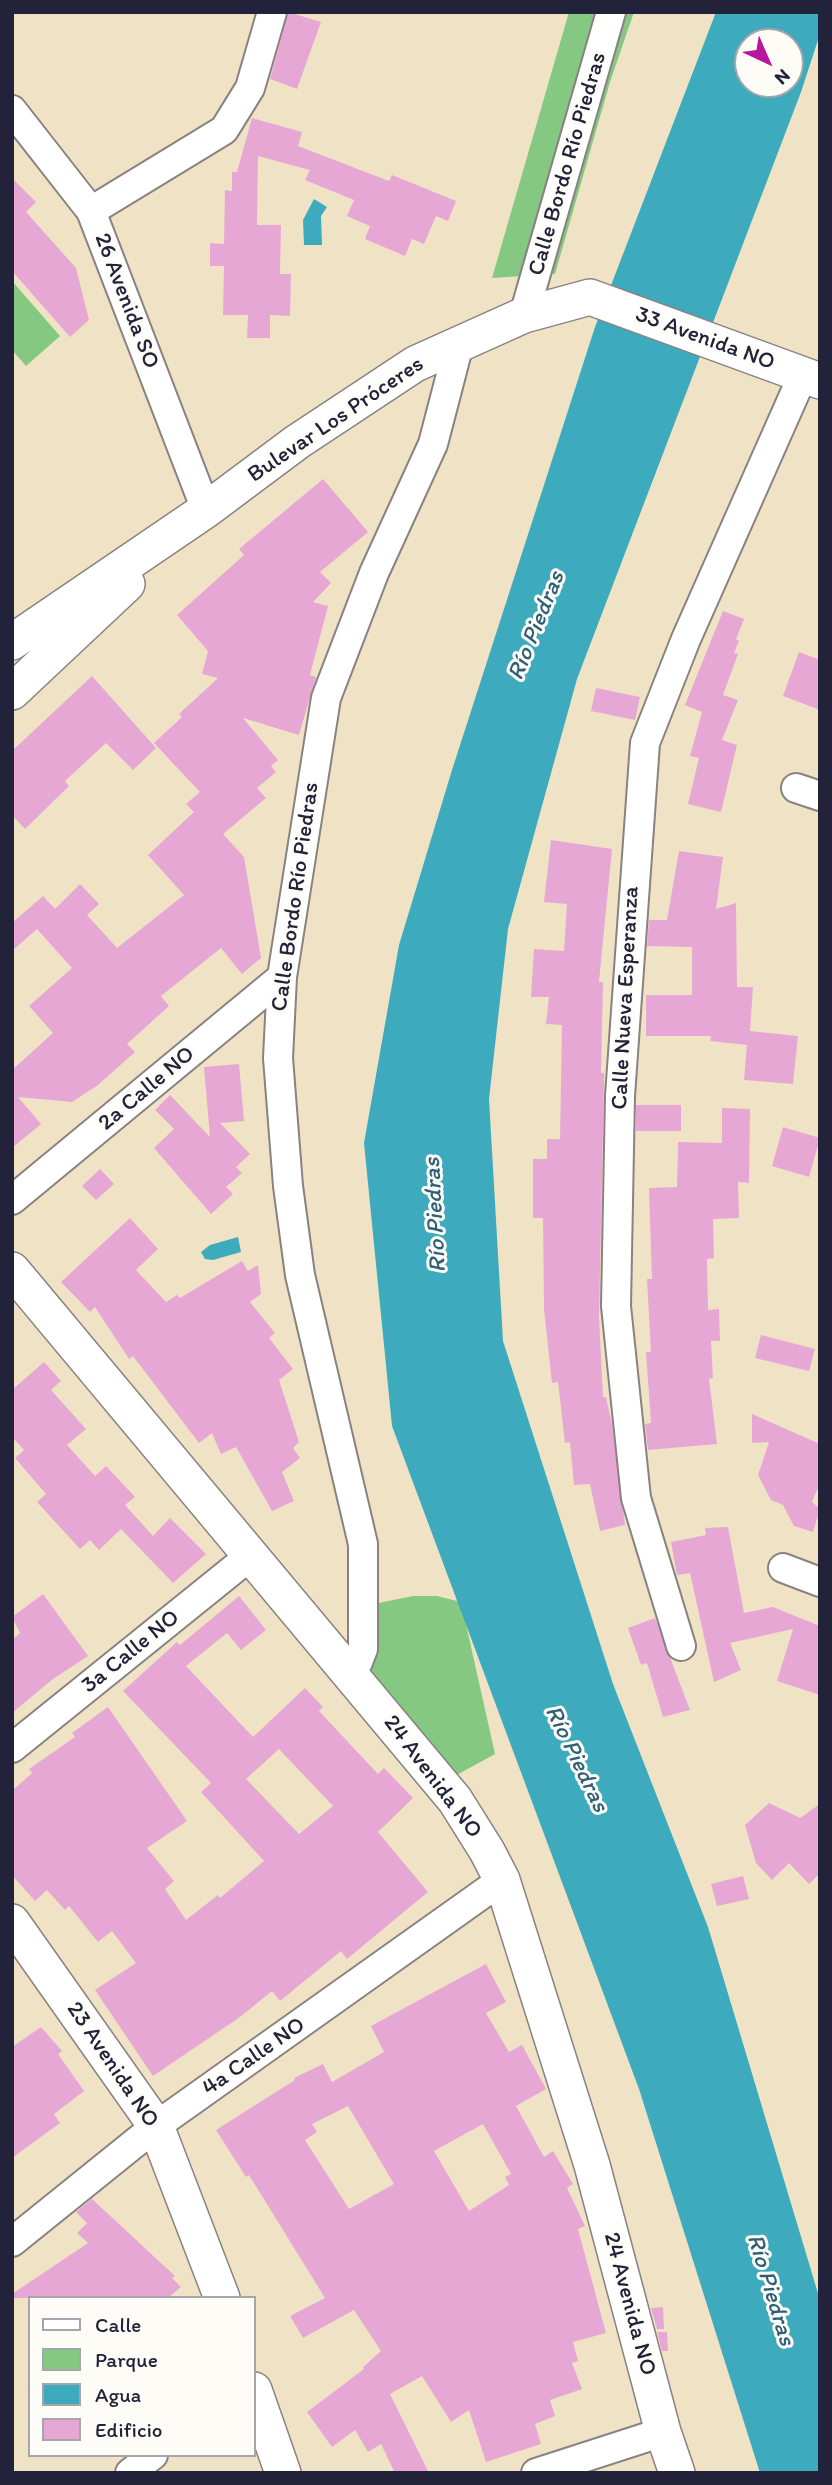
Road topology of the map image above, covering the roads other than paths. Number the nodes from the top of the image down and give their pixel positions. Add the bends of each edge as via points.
1 (272, 12) edge
2 (611, 12) edge
3 (12, 110) edge
4 (92, 211) junction
5 (590, 297) joint
6 (524, 315) junction
7 (459, 344) junction
8 (812, 378) edge
9 (206, 510) junction
10 (12, 642) edge
11 (16, 679) edge
12 (282, 977) junction
13 (12, 1200) edge
14 (12, 1270) edge
15 (250, 1556) junction
16 (783, 1568) dead end
17 (820, 1582) edge
18 (681, 1646) dead end
19 (349, 1672) junction
20 (12, 1748) edge
21 (502, 1880) junction
22 (12, 1922) edge
23 (156, 2126) junction
24 (12, 2242) edge
25 (221, 2296) edge
26 (256, 2396) edge
27 (663, 2432) junction
28 (150, 2457) edge
29 (130, 2473) edge
30 (283, 2473) edge
31 (536, 2473) edge
32 (677, 2473) edge

1 - 4 street via 250,88 224,130
2 - 6 street, Calle Bordo Río Piedras
3 - 4 street, 26 Avenida SO
4 - 9 street, 26 Avenida SO
5 - 6 street, Bulevar Los Próceres
5 - 8 street, 33 Avenida NO
6 - 7 street, Bulevar Los Próceres
7 - 9 street, Bulevar Los Próceres via 415,364 297,442
7 - 12 street, Calle Bordo Río Piedras via 433,444 374,573 326,698
8 - 18 street, Calle Nueva Esperanza via 686,639 645,743 620,1096 616,1306 636,1499
9 - 10 street, Bulevar Los Próceres
9 - 11 street, Bulevar Los Próceres
12 - 13 street, 2a Calle NO
12 - 19 street, Calle Bordo Río Piedras via 278,1058 300,1275 363,1544 363,1649
14 - 15 street, 24 Avenida NO
15 - 19 street, 24 Avenida NO
15 - 20 street, 3a Calle NO
16 - 17 street
19 - 21 street, 24 Avenida NO via 455,1800
21 - 23 street, 4a Calle NO
21 - 27 street, 24 Avenida NO via 592,2165
22 - 23 street, 23 Avenida NO
23 - 24 street, 4a Calle NO
23 - 25 street, 23 Avenida NO
26 - 30 street
27 - 31 street
27 - 32 street, 24 Avenida NO
28 - 29 street

